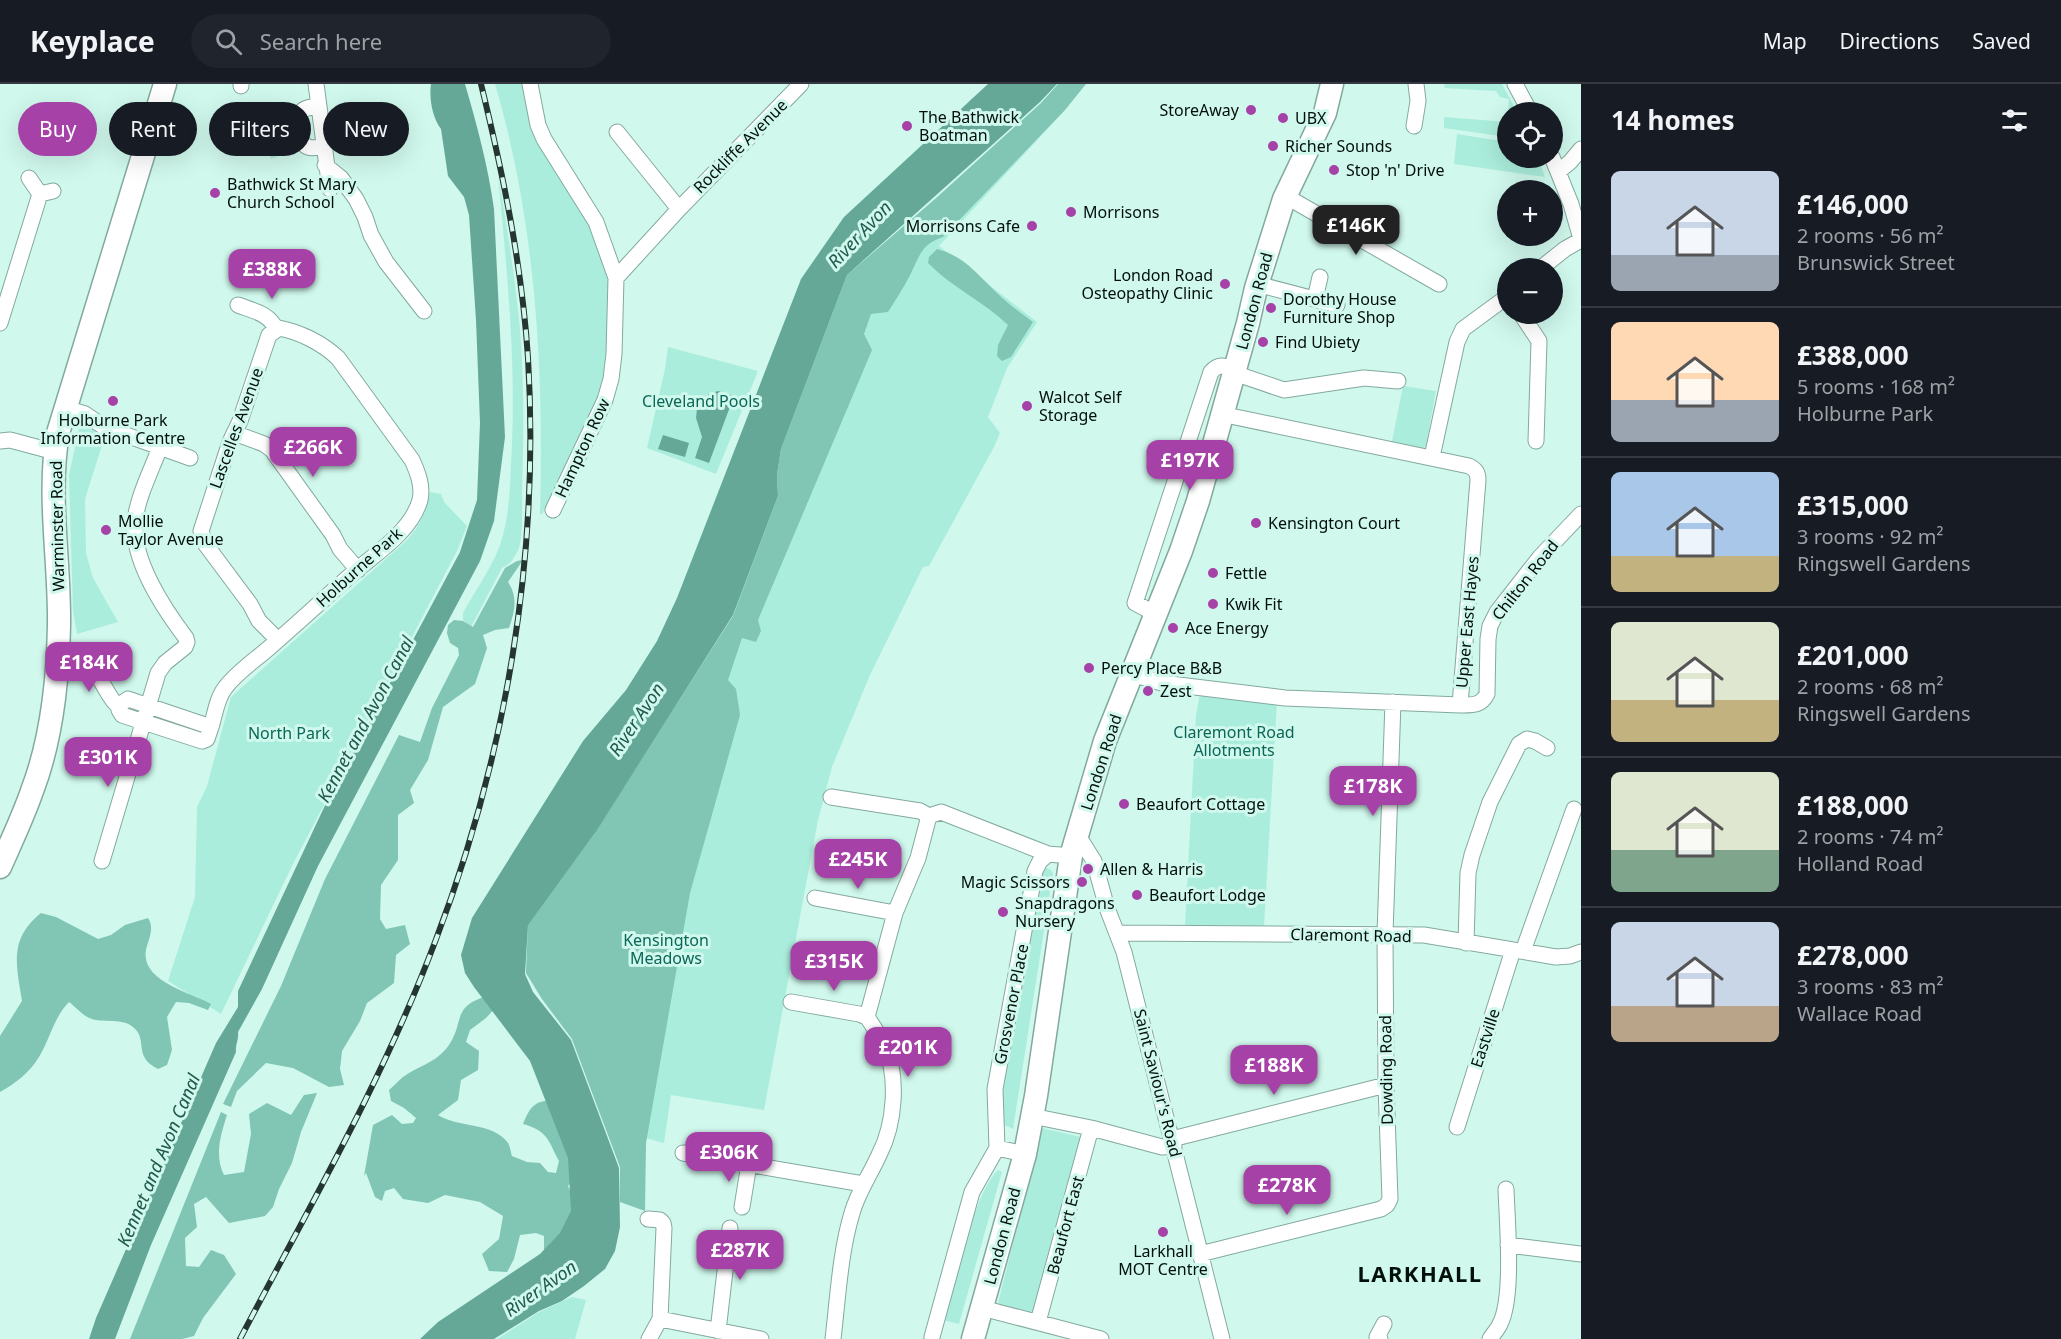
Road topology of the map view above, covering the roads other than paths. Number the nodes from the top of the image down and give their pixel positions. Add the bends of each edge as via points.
1 (165, 84) edge
2 (316, 84) edge
3 (530, 84) edge
4 (801, 84) edge
5 (1319, 84) edge
6 (1332, 84) edge
7 (1416, 84) edge
8 (1515, 84) edge
9 (1525, 102) edge
10 (319, 106) junction
11 (1414, 126) dead end
12 (617, 132) dead end
13 (323, 146) joint
14 (1581, 149) edge
15 (325, 156) edge
16 (1563, 163) edge
17 (326, 165) junction
18 (1558, 168) edge
19 (29, 178) dead end
20 (330, 189) dead end
21 (1284, 199) junction
22 (679, 209) junction
23 (1581, 240) edge
24 (1554, 258) edge
25 (616, 278) junction
26 (1320, 278) dead end
27 (1257, 284) junction
28 (1439, 284) dead end
29 (1315, 299) junction
30 (1497, 304) edge
31 (238, 305) dead end
32 (1337, 305) dead end
33 (424, 311) dead end
34 (0, 322) edge
35 (1528, 324) edge
36 (273, 332) junction
37 (1235, 371) junction
38 (1398, 381) dead end
39 (65, 408) junction
40 (1221, 414) junction
41 (234, 433) junction
42 (0, 441) edge
43 (1536, 441) dead end
44 (160, 447) junction
45 (55, 452) junction
46 (1432, 457) junction
47 (190, 458) dead end
48 (553, 510) dead end
49 (1581, 514) edge
50 (358, 570) junction
51 (1156, 614) junction
52 (278, 640) junction
53 (56, 662) junction
54 (1132, 674) junction
55 (1393, 702) junction
56 (1460, 705) junction
57 (120, 707) junction
58 (148, 707) junction
59 (144, 723) junction
60 (211, 726) junction
61 (1547, 748) dead end
62 (838, 793) dead end
63 (1574, 809) dead end
64 (929, 816) junction
65 (1077, 834) junction
66 (1048, 854) junction
67 (1071, 856) junction
68 (102, 861) dead end
69 (0, 867) edge
70 (815, 898) dead end
71 (894, 913) junction
72 (1118, 933) junction
73 (1385, 934) junction
74 (1466, 943) junction
75 (1518, 950) junction
76 (1581, 952) edge
77 (791, 1002) dead end
78 (867, 1017) junction
79 (1386, 1085) junction
80 (1032, 1116) junction
81 (1456, 1127) dead end
82 (1091, 1128) junction
83 (1173, 1143) junction
84 (997, 1148) junction
85 (1025, 1154) junction
86 (692, 1159) dead end
87 (749, 1164) junction
88 (863, 1184) junction
89 (1506, 1189) dead end
90 (742, 1207) dead end
91 (648, 1219) dead end
92 (730, 1228) dead end
93 (1508, 1245) junction
94 (1200, 1254) junction
95 (1581, 1254) edge
96 (982, 1308) junction
97 (660, 1319) junction
98 (1038, 1322) junction
99 (718, 1330) junction
100 (739, 1337) edge
101 (932, 1337) dead end
102 (649, 1339) edge
103 (761, 1339) edge
104 (833, 1339) edge
105 (973, 1339) edge
106 (1101, 1339) edge
107 (1222, 1339) edge
108 (1490, 1339) edge

1 - 39 highway, Warminster Road
2 - 10 street
3 - 25 street via 541,132 596,222
4 - 22 street, Rockliffe Avenue
5 - 21 highway, London Road via 1288,175
6 - 21 highway, London Road via 1325,113
7 - 11 street
8 - 9 street
10 - 13 street
10 - 13 street via 306,108 297,119 301,141 311,149
12 - 22 street, Rockliffe Avenue
14 - 16 street via 1570,162
15 - 17 street
17 - 20 street
17 - 33 street via 356,199 386,262
18 - 23 street
19 - 34 street via 47,193
21 - 27 highway, London Road
21 - 28 street via 1294,201
22 - 25 street, Rockliffe Avenue
23 - 24 street
25 - 48 street, Hampton Row via 611,379 605,400
26 - 29 street
27 - 29 street
27 - 37 highway, London Road
29 - 32 street
30 - 46 street via 1463,329 1457,342
31 - 36 street, Holburne Park via 266,316 272,321
35 - 43 street via 1539,341
36 - 41 street, Lascelles Avenue
36 - 50 street, Holburne Park via 283,328 312,340 338,358 405,449 419,477 421,491 414,515 397,536
37 - 38 street via 1284,390 1364,378
37 - 40 highway, London Road
37 - 51 street via 1222,365 1211,372 1135,603
39 - 44 street
39 - 45 highway, Warminster Road
40 - 46 street, Upper East Hayes
40 - 51 highway, London Road via 1198,501
41 - 50 street via 272,450
41 - 52 street, Lascelles Avenue via 201,531 206,545 259,621
42 - 45 street
44 - 47 street
44 - 58 street via 138,507 135,533 159,601 187,642 160,668
45 - 53 highway, Warminster Road via 59,625
46 - 56 street, Upper East Hayes via 1469,466 1478,474
49 - 56 street, Chilton Road via 1497,612 1488,639 1487,694 1478,704
50 - 52 street, Holburne Park
51 - 54 highway, London Road
52 - 60 street, Holburne Park via 223,690
53 - 57 street via 90,665
53 - 69 highway, Warminster Road via 45,749 33,790
54 - 55 street, Upper East Hayes via 1162,683 1285,698
54 - 65 highway, London Road via 1105,741
55 - 56 street, Upper East Hayes
55 - 73 street, Dowding Road
57 - 58 street via 128,699
57 - 59 street via 122,715
58 - 59 street
58 - 60 street
59 - 60 street via 202,741 207,739
59 - 68 street
61 - 74 street via 1527,739 1519,744 1490,802 1468,873
62 - 64 street
63 - 75 street, Eastville
64 - 66 street via 940,812
64 - 71 street via 918,858
65 - 67 highway, London Road
65 - 72 street, Saint Saviour's Road via 1093,858
66 - 67 street
66 - 84 street, Grosvenor Place via 1035,871 995,1089
67 - 80 highway, London Road
70 - 71 street
71 - 78 street
72 - 73 street, Claremont Road
72 - 83 street, Saint Saviour's Road
73 - 74 street, Claremont Road via 1424,935
73 - 79 street, Dowding Road
74 - 75 street, Claremont Road
75 - 76 street, Claremont Road via 1556,957
75 - 81 street, Eastville
77 - 78 street
78 - 88 street via 886,1051 892,1088 891,1119 880,1153
79 - 83 street
79 - 94 street, Dowding Road via 1390,1199 1387,1205
80 - 82 street
80 - 85 highway, London Road
82 - 83 street via 1162,1147
82 - 98 street, Beaufort East
83 - 94 street, Saint Saviour's Road
84 - 85 street
84 - 101 street via 972,1192
85 - 96 highway, London Road
86 - 87 street
87 - 88 street
87 - 90 street
88 - 104 street via 847,1234
89 - 93 street
91 - 97 street via 660,1220 664,1228
92 - 99 street
93 - 95 street
93 - 108 street via 1506,1304 1501,1323
94 - 107 street, Saint Saviour's Road
96 - 98 street
96 - 105 highway, London Road
97 - 99 street
97 - 102 street
98 - 106 street
99 - 100 street
100 - 103 street

